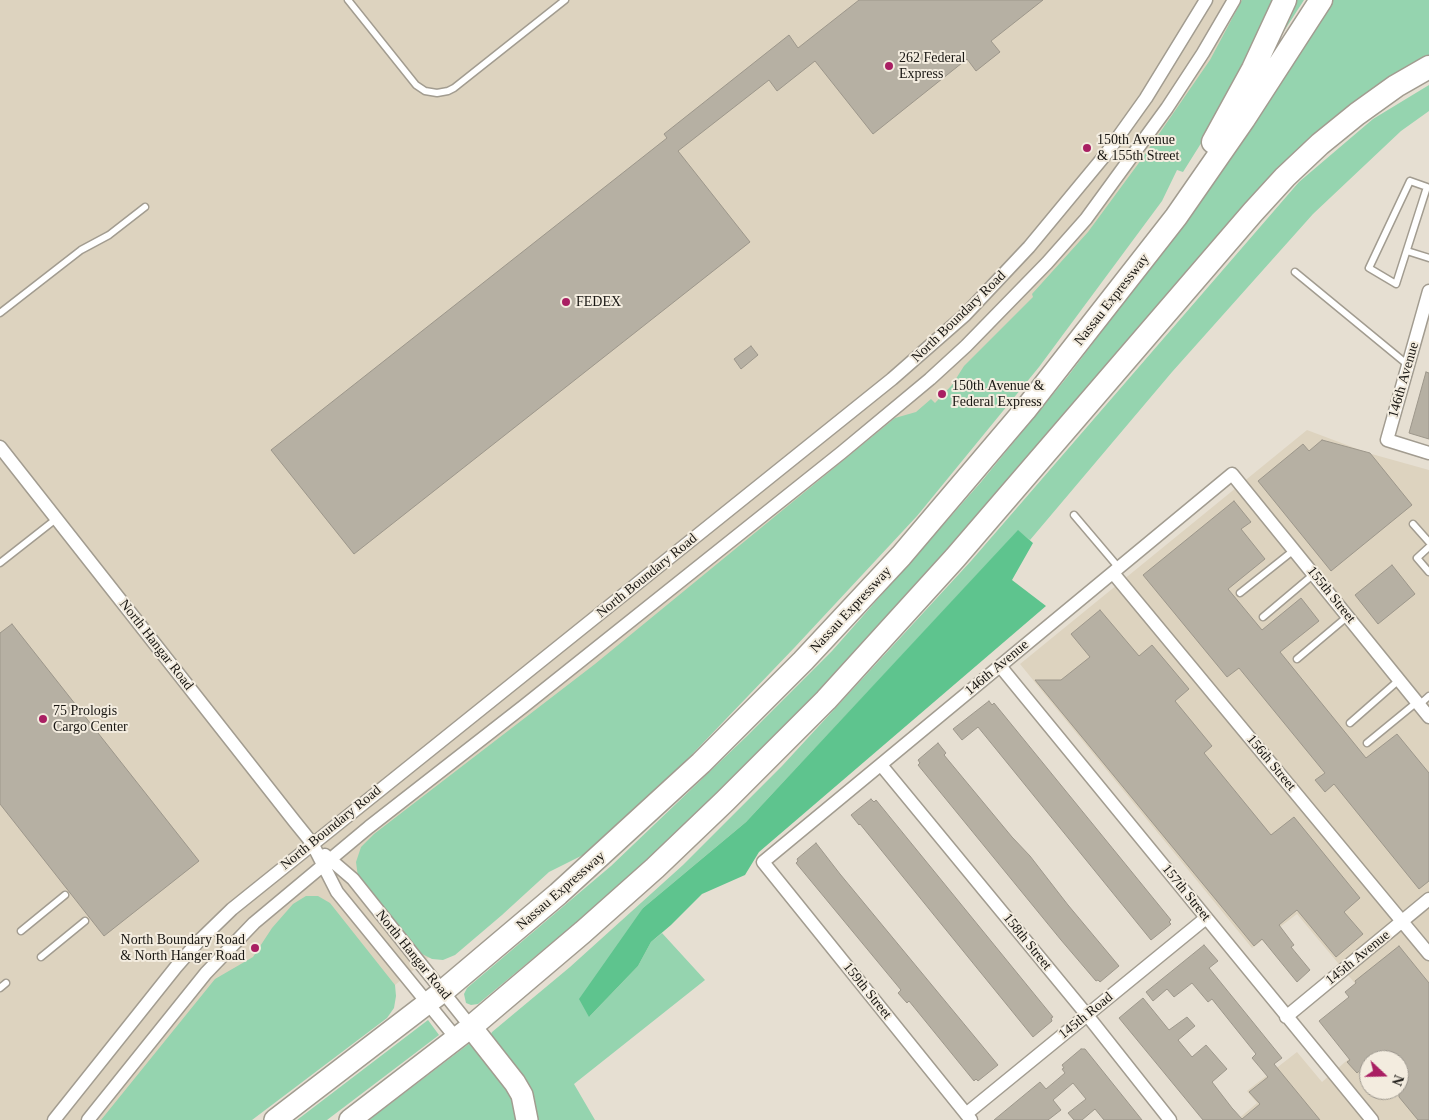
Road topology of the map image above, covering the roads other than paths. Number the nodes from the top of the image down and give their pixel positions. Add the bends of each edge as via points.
1 (348, 0) edge
2 (565, 0) edge
3 (1206, 0) edge
4 (1234, 0) edge
5 (1285, 0) edge
6 (1320, 0) edge
7 (1429, 67) edge
8 (145, 207) dead end
9 (1406, 251) junction
10 (1429, 258) edge
11 (1295, 272) dead end
12 (1117, 293) junction
13 (1429, 294) edge
14 (0, 313) edge
15 (1408, 365) junction
16 (0, 447) edge
17 (1429, 453) edge
18 (1232, 474) joint
19 (1074, 516) dead end
20 (56, 519) junction
21 (1413, 524) dead end
22 (1429, 542) edge
23 (1429, 547) edge
24 (1294, 550) junction
25 (0, 563) edge
26 (1116, 571) junction
27 (1429, 572) edge
28 (1314, 574) junction
29 (1240, 593) dead end
30 (1348, 616) junction
31 (1263, 617) dead end
32 (1297, 659) dead end
33 (1000, 666) junction
34 (1399, 680) junction
35 (1422, 701) edge
36 (1429, 717) edge
37 (1350, 723) dead end
38 (1367, 743) dead end
39 (881, 765) junction
40 (312, 843) junction
41 (327, 862) junction
42 (763, 862) joint
43 (65, 895) dead end
44 (1429, 899) edge
45 (1206, 918) junction
46 (86, 921) dead end
47 (1403, 922) junction
48 (20, 932) dead end
49 (1429, 954) edge
50 (41, 956) dead end
51 (6, 983) dead end
52 (0, 988) edge
53 (435, 998) junction
54 (1087, 1015) junction
55 (1286, 1017) junction
56 (463, 1033) junction
57 (968, 1117) edge
58 (54, 1120) edge
59 (88, 1120) edge
60 (275, 1120) edge
61 (350, 1120) edge
62 (527, 1120) edge
63 (1170, 1120) edge
64 (1372, 1120) edge

1 - 2 lane via 416,85 437,93 454,88
3 - 40 street, North Boundary Road via 1161,75 1106,154 1029,247 965,315 892,379
4 - 41 street, North Boundary Road via 1167,108 1086,219 966,346 930,380 827,464
5 - 12 highway via 1215,138
6 - 12 highway, Nassau Expressway via 1204,178
7 - 56 highway via 1357,114 1285,177 955,558 826,700 626,894
8 - 14 lane via 109,235 81,250
9 - 9 lane via 1427,187 1410,181 1369,268 1396,284
9 - 10 lane
11 - 15 lane
12 - 53 highway, Nassau Expressway via 964,484 803,661 729,737 632,828
13 - 15 street, 146th Avenue
15 - 17 street, 146th Avenue via 1387,440
16 - 20 street, North Hangar Road
18 - 24 street, 155th Street
18 - 26 street, 146th Avenue
19 - 26 lane
20 - 25 lane
20 - 40 street, North Hangar Road
21 - 22 lane
23 - 27 lane via 1417,558
24 - 28 street, 155th Street
24 - 29 lane
26 - 33 street, 146th Avenue
26 - 47 street, 156th Street
28 - 30 street, 155th Street
28 - 31 lane
30 - 32 lane
30 - 34 street, 155th Street
33 - 39 street, 146th Avenue
33 - 45 street, 157th Street
34 - 35 street, 155th Street
34 - 37 lane
35 - 36 street, 155th Street
35 - 38 lane
39 - 42 street, 146th Avenue
39 - 54 street, 158th Street
40 - 41 street, North Hangar Road
40 - 58 street, North Boundary Road via 232,909 197,943
41 - 53 street, North Hangar Road via 352,879
41 - 53 street, North Hangar Road via 337,892
41 - 59 street, North Boundary Road via 254,923 224,953
42 - 57 street, 159th Street
43 - 48 lane
44 - 47 street, 145th Avenue
45 - 54 street, 145th Road
45 - 55 street, 157th Street
46 - 50 lane
47 - 49 street, 156th Street
47 - 55 street, 145th Avenue
51 - 52 lane
53 - 56 street, North Hangar Road
53 - 56 street, North Hangar Road
53 - 60 highway, Nassau Expressway
54 - 57 street, 145th Road
54 - 63 street, 158th Street
55 - 64 street, 157th Street
56 - 61 highway
56 - 62 highway via 515,1082 522,1095

